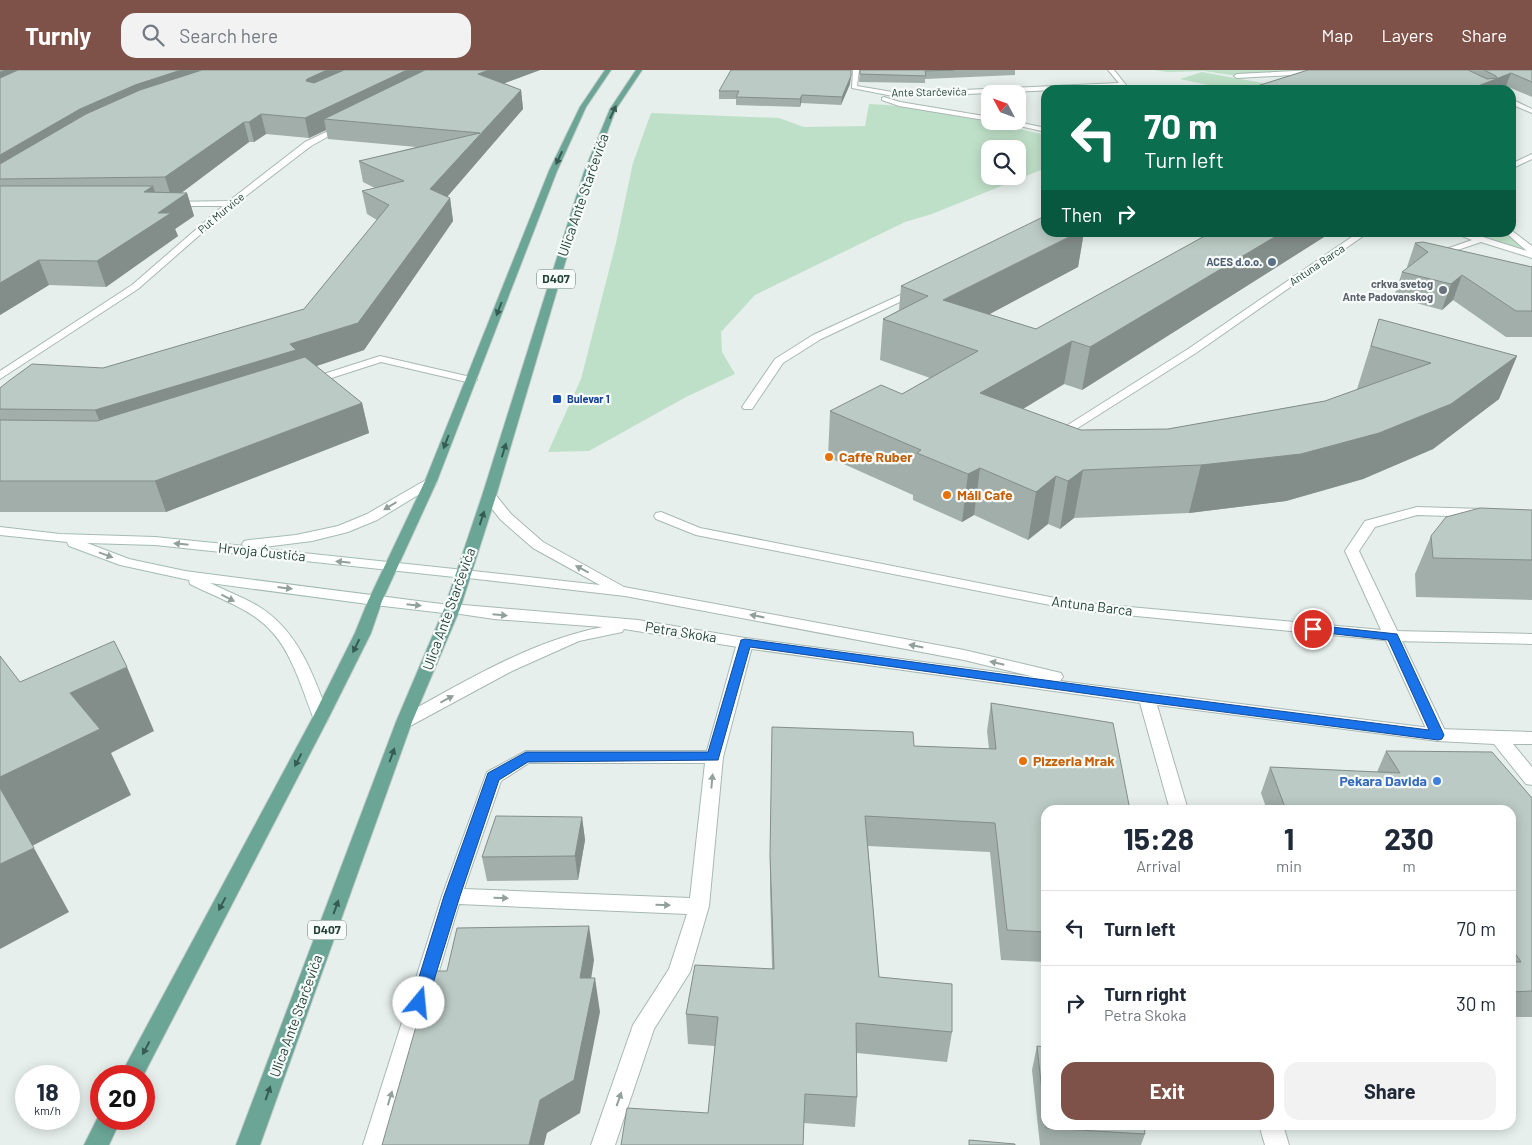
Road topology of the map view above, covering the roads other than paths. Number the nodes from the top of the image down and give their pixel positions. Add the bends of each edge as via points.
1 (608, 70) edge
2 (639, 70) edge
3 (856, 70) edge
4 (1111, 70) edge
5 (1348, 70) edge
6 (1237, 76) dead end
7 (1123, 85) edge
8 (1041, 88) edge
9 (874, 92) junction
10 (1516, 103) edge
11 (1530, 108) edge
12 (981, 118) edge
13 (352, 122) edge
14 (1026, 126) edge
15 (1041, 129) edge
16 (1532, 156) edge
17 (1516, 164) edge
18 (231, 203) junction
19 (164, 204) edge
20 (1516, 234) edge
21 (1532, 236) edge
22 (1358, 237) edge
23 (1471, 237) edge
24 (1515, 237) edge
25 (1480, 240) junction
26 (1532, 250) edge
27 (1532, 256) edge
28 (1426, 258) edge
29 (929, 285) edge
30 (0, 376) edge
31 (471, 380) junction
32 (296, 386) edge
33 (748, 407) dead end
34 (1069, 428) edge
35 (431, 481) junction
36 (489, 496) junction
37 (1494, 513) edge
38 (661, 516) dead end
39 (0, 531) edge
40 (60, 538) junction
41 (217, 547) junction
42 (391, 567) junction
43 (464, 574) junction
44 (185, 576) junction
45 (625, 592) junction
46 (375, 601) junction
47 (452, 609) junction
48 (638, 625) junction
49 (1393, 636) junction
50 (1532, 639) edge
51 (745, 643) junction
52 (1147, 698) junction
53 (321, 717) junction
54 (404, 722) junction
55 (1438, 735) junction
56 (1499, 738) junction
57 (1532, 738) edge
58 (714, 757) junction
59 (1532, 779) edge
60 (1178, 805) edge
61 (452, 896) junction
62 (700, 906) junction
63 (137, 1065) edge
64 (104, 1130) edge
65 (1272, 1130) edge
66 (253, 1143) edge
67 (96, 1145) edge
68 (375, 1145) edge
69 (603, 1145) edge
70 (1277, 1145) edge

1 -> 31 main road via 583,107 553,171
36 -> 2 main road, Ulica Ante Starčevića / D407 via 588,172 614,109
3 - 9 street, Ante Starčevića via 854,87
4 - 7 street, Ante Starčevića
5 - 6 street
8 - 9 street, Ante Starčevića via 898,94
9 - 12 street via 899,104
10 - 11 street
13 - 18 street, Put Murvice via 308,144
14 - 15 street
16 - 17 street
18 - 19 street
18 - 30 street, Put Murvice via 135,287
20 - 21 street
22 - 34 street, Antuna Barca via 1192,351
23 - 25 street
24 - 26 street
25 - 27 street
25 - 28 street
29 - 33 street via 818,337 779,361
31 - 32 street via 380,359
31 -> 35 main road
35 -> 41 street via 371,518 347,528 293,541
35 - 42 main road
43 -> 36 main road, Ulica Ante Starčevića / D407
45 -> 36 street via 538,546 506,517
37 - 49 street via 1417,511 1370,524 1352,551
38 - 49 street, Antuna Barca via 696,531 1075,606
39 - 40 street, Hrvoja Ćustića
41 -> 40 street, Hrvoja Ćustića
40 -> 44 street, Hrvoja Ćustića via 125,562
42 -> 41 street, Hrvoja Ćustića
42 - 43 street, Hrvoja Ćustića
42 - 46 main road
43 - 45 street, Petra Skoka
43 - 47 main road, Ulica Ante Starčevića / D407
44 -> 46 street, Hrvoja Ćustića
44 -> 53 street via 254,610 279,630 305,674
52 -> 45 street, Petra Skoka via 964,656
46 -> 47 street, Hrvoja Ćustića
46 -> 53 main road
47 -> 48 street, Petra Skoka
47 - 54 main road, Ulica Ante Starčevića / D407
48 - 51 street, Petra Skoka
54 -> 48 street via 506,667 575,637
49 - 50 street, Antuna Barca
49 - 55 street
51 - 52 street, Petra Skoka
51 - 58 street
52 - 55 street, Petra Skoka
52 - 60 street
53 -> 63 main road
66 -> 54 main road, Ulica Ante Starčevića / D407
55 - 56 street, Petra Skoka
56 - 57 street, Petra Skoka
56 - 59 street
58 - 61 street via 526,757 493,777
62 -> 58 street
61 -> 62 street
68 -> 61 street
69 -> 62 street via 644,1025 679,972
64 - 67 main road
65 - 70 street

